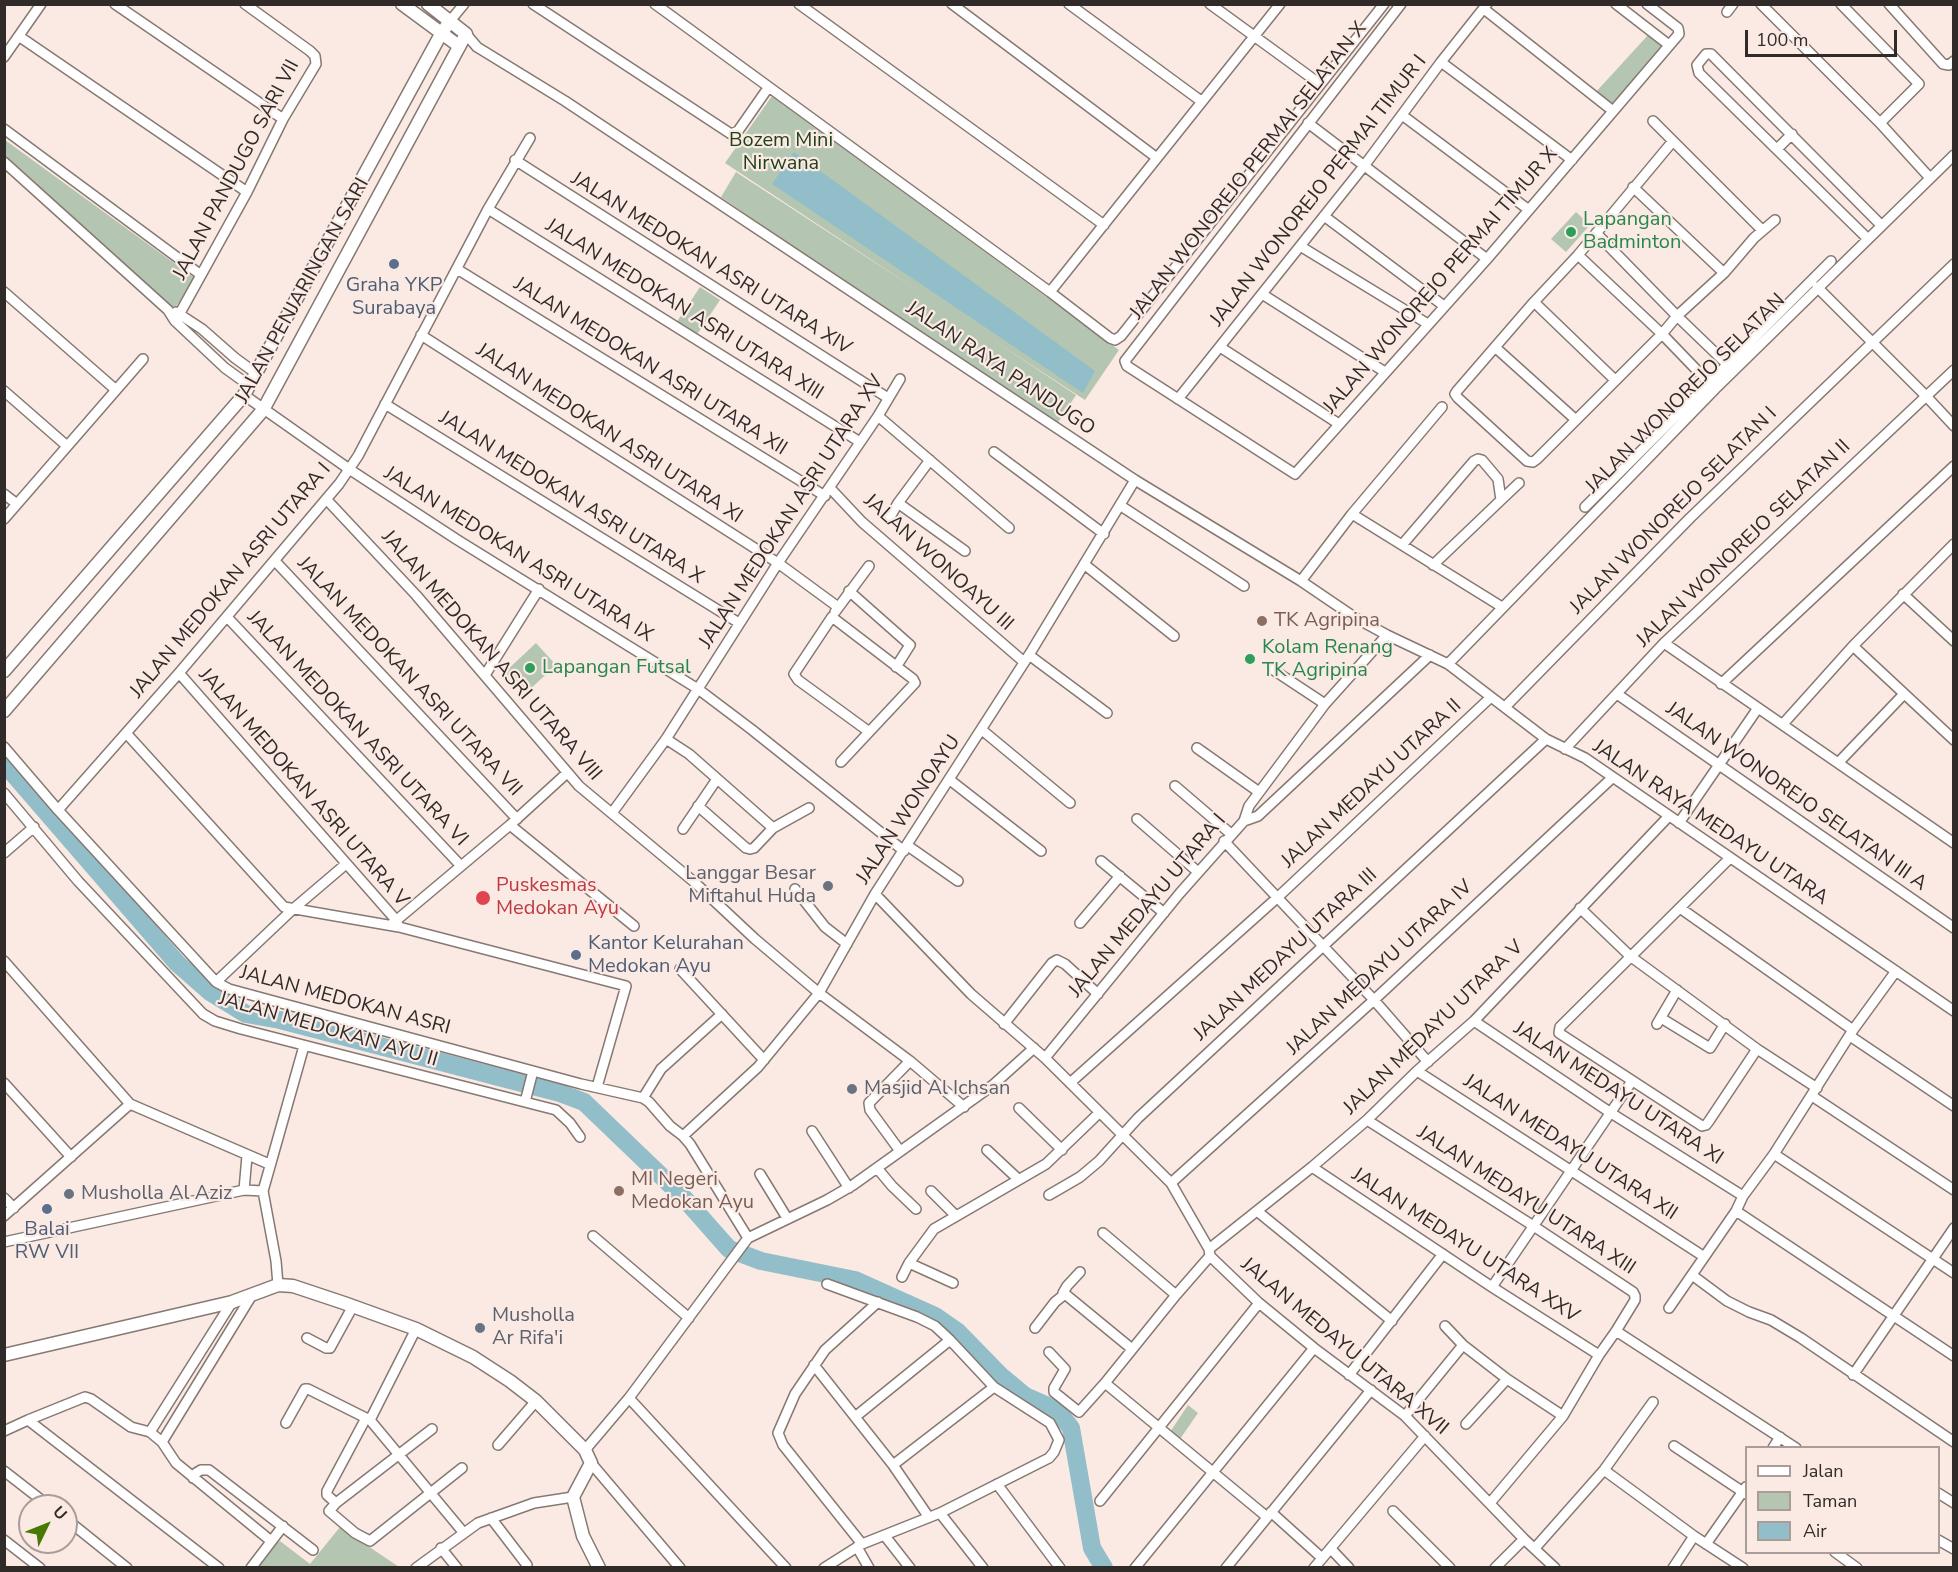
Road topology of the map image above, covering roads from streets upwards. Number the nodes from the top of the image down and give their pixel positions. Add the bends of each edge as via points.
1 (41, 4) edge
2 (115, 4) edge
3 (245, 4) edge
4 (402, 4) edge
5 (428, 4) edge
6 (464, 4) edge
7 (533, 4) edge
8 (655, 4) edge
9 (800, 4) edge
10 (952, 4) edge
11 (1069, 4) edge
12 (1210, 4) edge
13 (1280, 4) edge
14 (1384, 4) edge
15 (1401, 4) edge
16 (1616, 4) edge
17 (1647, 4) edge
18 (1761, 4) edge
19 (1841, 4) edge
20 (1889, 4) edge
21 (1486, 7) edge
22 (450, 21) junction
23 (441, 34) junction
24 (466, 34) junction
25 (20, 37) junction
26 (1254, 37) junction
27 (1669, 45) junction
28 (459, 46) junction
29 (477, 47) junction
30 (4, 57) edge
31 (1953, 61) edge
32 (1441, 62) junction
33 (1320, 84) junction
34 (768, 88) junction
35 (1201, 101) junction
36 (1613, 111) junction
37 (1402, 115) junction
38 (283, 119) junction
39 (1653, 121) dead end
40 (1308, 123) junction
41 (1880, 123) junction
42 (4, 129) edge
43 (1792, 134) junction
44 (530, 138) dead end
45 (1673, 141) junction
46 (1777, 149) junction
47 (1953, 155) edge
48 (1157, 158) junction
49 (515, 160) junction
50 (1572, 160) junction
51 (4, 162) edge
52 (1364, 166) junction
53 (1930, 178) junction
54 (1633, 187) junction
55 (247, 192) junction
56 (488, 209) junction
57 (1529, 210) junction
58 (1324, 216) junction
59 (1775, 220) dead end
60 (1104, 225) junction
61 (1881, 225) junction
62 (1762, 230) junction
63 (1596, 233) junction
64 (1867, 238) junction
65 (1300, 246) junction
66 (1578, 255) junction
67 (1487, 259) junction
68 (1831, 261) dead end
69 (1953, 264) edge
70 (457, 269) junction
71 (1724, 273) junction
72 (201, 275) junction
73 (1817, 287) junction
74 (4, 292) edge
75 (1050, 292) junction
76 (1262, 294) junction
77 (1534, 302) junction
78 (1444, 306) junction
79 (1677, 316) junction
80 (178, 317) junction
81 (1428, 324) junction
82 (1662, 334) junction
83 (421, 335) junction
84 (1872, 343) junction
85 (1220, 347) junction
86 (1496, 348) junction
87 (143, 359) dead end
88 (1731, 368) junction
89 (1953, 370) edge
90 (1385, 372) junction
91 (257, 374) junction
92 (900, 380) dead end
93 (1615, 380) junction
94 (1713, 386) junction
95 (116, 390) junction
96 (247, 391) junction
97 (4, 392) edge
98 (1926, 396) junction
99 (888, 398) junction
100 (1178, 399) junction
101 (385, 404) junction
102 (1442, 407) dead end
103 (263, 410) junction
104 (878, 416) junction
105 (1576, 420) junction
106 (1339, 424) junction
107 (1953, 426) edge
108 (860, 442) junction
109 (67, 446) junction
110 (994, 452) dead end
111 (930, 460) junction
112 (1953, 466) edge
113 (349, 469) junction
114 (1135, 480) junction
115 (1519, 483) dead end
116 (827, 492) junction
117 (4, 494) edge
118 (327, 500) junction
119 (1501, 500) junction
120 (899, 501) junction
121 (17, 504) junction
122 (1121, 506) junction
123 (1585, 507) dead end
124 (1352, 514) junction
125 (890, 517) dead end
126 (4, 519) edge
127 (1010, 528) dead end
128 (1104, 534) junction
129 (1953, 544) edge
130 (1402, 545) junction
131 (965, 551) dead end
132 (275, 561) junction
133 (778, 563) junction
134 (1083, 564) junction
135 (1433, 565) junction
136 (869, 566) dead end
137 (1301, 581) junction
138 (1244, 586) dead end
139 (539, 589) junction
140 (849, 591) junction
141 (1904, 594) junction
142 (838, 607) junction
143 (1502, 607) junction
144 (227, 617) junction
145 (832, 617) junction
146 (739, 623) junction
147 (1387, 635) junction
148 (1174, 636) dead end
149 (1953, 641) edge
150 (1664, 643) junction
151 (1853, 646) junction
152 (1430, 655) junction
153 (1026, 659) junction
154 (1448, 664) junction
155 (896, 667) junction
156 (1272, 669) dead end
157 (4, 671) edge
158 (179, 673) junction
159 (485, 675) junction
160 (1721, 684) junction
161 (698, 689) junction
162 (1617, 694) junction
163 (1905, 694) junction
164 (1491, 697) junction
165 (1325, 704) junction
166 (1505, 707) junction
167 (1758, 708) junction
168 (4, 711) edge
169 (1107, 713) dead end
170 (1783, 724) junction
171 (868, 730) junction
172 (982, 730) junction
173 (126, 733) junction
174 (666, 739) junction
175 (1546, 739) junction
176 (1953, 740) edge
177 (4, 747) edge
178 (1197, 748) dead end
179 (1565, 749) junction
180 (841, 762) dead end
181 (1838, 763) junction
182 (1719, 766) junction
183 (567, 773) junction
184 (1612, 778) junction
185 (717, 779) junction
186 (950, 780) junction
187 (1175, 786) dead end
188 (1259, 792) junction
189 (4, 793) edge
190 (1070, 803) dead end
191 (698, 806) junction
192 (809, 808) dead end
193 (58, 810) junction
194 (612, 813) junction
195 (1669, 816) junction
196 (1137, 819) dead end
197 (1244, 820) junction
198 (514, 822) junction
199 (1679, 823) junction
200 (34, 826) junction
201 (773, 828) junction
202 (683, 829) dead end
203 (1227, 838) junction
204 (1953, 843) edge
205 (906, 849) junction
206 (1041, 851) dead end
207 (4, 853) edge
208 (1730, 858) junction
209 (1101, 861) dead end
210 (346, 864) junction
211 (461, 866) junction
212 (1198, 872) junction
213 (1119, 876) junction
214 (958, 881) dead end
215 (795, 889) dead end
216 (875, 894) junction
217 (1278, 897) junction
218 (1581, 908) junction
219 (1680, 908) junction
220 (292, 910) junction
221 (1164, 913) junction
222 (1080, 923) dead end
223 (395, 924) junction
224 (634, 926) dead end
225 (1953, 928) edge
226 (847, 944) junction
227 (1322, 946) junction
228 (1630, 956) junction
229 (4, 961) edge
230 (680, 969) dead end
231 (1896, 970) junction
232 (216, 982) junction
233 (1677, 990) junction
234 (819, 993) junction
235 (1098, 994) junction
236 (1374, 1000) junction
237 (1953, 1011) edge
238 (722, 1014) junction
239 (1474, 1021) junction
240 (1004, 1024) junction
241 (1725, 1024) junction
242 (1851, 1033) junction
243 (304, 1046) junction
244 (1034, 1048) junction
245 (1757, 1048) junction
246 (1045, 1058) junction
247 (764, 1060) junction
248 (910, 1061) junction
249 (1428, 1062) junction
250 (1417, 1071) junction
251 (532, 1074) junction
252 (1632, 1081) junction
253 (4, 1083) edge
254 (1070, 1083) junction
255 (597, 1087) junction
256 (1814, 1092) junction
257 (643, 1098) junction
258 (525, 1099) junction
259 (130, 1104) junction
260 (1953, 1106) edge
261 (964, 1107) junction
262 (1019, 1108) dead end
263 (1099, 1113) junction
264 (1611, 1113) junction
265 (1367, 1120) junction
266 (812, 1131) dead end
267 (1121, 1135) junction
268 (683, 1136) junction
269 (580, 1137) dead end
270 (987, 1150) dead end
271 (1062, 1150) junction
272 (900, 1151) junction
273 (1774, 1154) junction
274 (247, 1156) junction
275 (71, 1157) junction
276 (269, 1164) junction
277 (1312, 1167) junction
278 (877, 1168) junction
279 (1570, 1168) junction
280 (760, 1174) dead end
281 (1018, 1179) junction
282 (1171, 1183) junction
283 (849, 1188) junction
284 (244, 1190) junction
285 (1953, 1190) edge
286 (263, 1191) junction
287 (931, 1191) dead end
288 (1049, 1195) dead end
289 (1743, 1196) junction
290 (4, 1198) edge
291 (14, 1208) junction
292 (916, 1209) dead end
293 (1736, 1210) junction
294 (1257, 1211) junction
295 (955, 1215) junction
296 (4, 1216) edge
297 (787, 1218) junction
298 (1532, 1225) junction
299 (1953, 1228) edge
300 (1103, 1233) dead end
301 (593, 1236) dead end
302 (746, 1241) junction
303 (4, 1242) edge
304 (1210, 1253) junction
305 (1443, 1254) junction
306 (1704, 1256) junction
307 (1933, 1260) junction
308 (909, 1263) junction
309 (1080, 1272) dead end
310 (1953, 1273) edge
311 (1692, 1275) junction
312 (902, 1277) dead end
313 (953, 1283) dead end
314 (827, 1284) dead end
315 (278, 1286) junction
316 (1492, 1287) junction
317 (1063, 1293) junction
318 (252, 1295) junction
319 (1176, 1295) junction
320 (232, 1302) junction
321 (878, 1302) junction
322 (1259, 1303) junction
323 (353, 1306) junction
324 (1669, 1308) dead end
325 (1894, 1316) junction
326 (689, 1318) junction
327 (1392, 1321) junction
328 (1445, 1326) dead end
329 (1035, 1328) dead end
330 (416, 1329) junction
331 (1616, 1331) junction
332 (307, 1338) dead end
333 (950, 1340) junction
334 (1463, 1345) junction
335 (1314, 1348) junction
336 (1132, 1349) junction
337 (1049, 1352) dead end
338 (4, 1355) edge
339 (1599, 1355) junction
340 (1953, 1356) edge
341 (814, 1365) junction
342 (1349, 1375) junction
343 (1853, 1375) junction
344 (1507, 1379) junction
345 (1105, 1383) junction
346 (994, 1387) junction
347 (1371, 1390) junction
348 (629, 1398) junction
349 (536, 1401) junction
350 (1653, 1402) dead end
351 (167, 1404) junction
352 (180, 1413) junction
353 (1405, 1416) junction
354 (1563, 1416) junction
355 (855, 1417) junction
356 (368, 1419) junction
357 (28, 1420) junction
358 (286, 1423) dead end
359 (1466, 1424) dead end
360 (1159, 1428) junction
361 (432, 1429) dead end
362 (4, 1431) edge
363 (150, 1432) junction
364 (1425, 1436) junction
365 (1780, 1437) junction
366 (162, 1442) junction
367 (1953, 1442) edge
368 (498, 1445) dead end
369 (1674, 1446) dead end
370 (1774, 1446) edge
371 (1793, 1446) edge
372 (585, 1450) junction
373 (398, 1454) junction
374 (591, 1463) junction
375 (893, 1465) junction
376 (462, 1468) dead end
377 (1604, 1470) junction
378 (4, 1471) edge
379 (1212, 1472) junction
380 (193, 1478) junction
381 (997, 1484) junction
382 (1745, 1491) edge
383 (430, 1492) junction
384 (34, 1494) edge
385 (1940, 1494) edge
386 (573, 1497) junction
387 (1100, 1501) dead end
388 (336, 1503) junction
389 (1490, 1503) junction
390 (1953, 1503) edge
391 (1393, 1510) dead end
392 (940, 1513) junction
393 (1269, 1515) junction
394 (928, 1516) junction
395 (491, 1518) junction
396 (283, 1526) junction
397 (78, 1529) edge
398 (463, 1532) junction
399 (885, 1536) junction
400 (1694, 1536) junction
401 (1524, 1539) junction
402 (4, 1540) edge
403 (272, 1541) junction
404 (1940, 1541) edge
405 (1706, 1544) junction
406 (859, 1546) junction
407 (441, 1548) junction
408 (1535, 1548) junction
409 (1331, 1549) junction
410 (313, 1550) dead end
411 (1953, 1550) edge
412 (1837, 1554) edge
413 (1322, 1558) junction
414 (526, 1564) dead end
415 (40, 1568) edge
416 (127, 1568) edge
417 (219, 1568) edge
418 (251, 1568) edge
419 (416, 1568) edge
420 (457, 1568) edge
421 (599, 1568) edge
422 (680, 1568) edge
423 (786, 1568) edge
424 (824, 1568) edge
425 (868, 1568) edge
426 (910, 1568) edge
427 (984, 1568) edge
428 (1060, 1568) edge
429 (1136, 1568) edge
430 (1226, 1568) edge
431 (1314, 1568) edge
432 (1349, 1568) edge
433 (1450, 1568) edge
434 (1495, 1568) edge
435 (1555, 1568) edge
436 (1673, 1568) edge
437 (1743, 1568) edge
438 (1857, 1568) edge

1 - 25 street
2 - 38 street
3 - 38 street, JALAN PANDUGO SARI VII via 315,56 316,64
4 - 23 street
5 - 22 street
6 - 22 street
7 - 34 street via 731,134 738,131
8 - 34 street
9 - 60 street
10 - 48 street
11 - 35 street
12 - 26 street
13 - 26 street
14 - 33 street
15 - 40 street, JALAN WONOREJO PERMAI SELATAN X
16 - 27 street
17 - 27 street, JALAN WONOREJO PERMAI TIMUR X via 1680,30
18 - 41 street
19 - 41 street via 1919,84
20 - 31 street via 1943,63 1949,65
21 - 32 street, JALAN WONOREJO PERMAI TIMUR I
21 - 36 street
22 - 23 street, JALAN PENJARINGAN SARI
22 - 24 street
23 - 28 street
23 - 91 street, JALAN PENJARINGAN SARI
24 - 28 street, JALAN PENJARINGAN SARI
24 - 29 street
25 - 30 street
25 - 55 street
26 - 33 street
26 - 35 street
27 - 36 street, JALAN WONOREJO PERMAI TIMUR X
28 - 29 street
28 - 103 street, JALAN PENJARINGAN SARI
29 - 114 street, JALAN RAYA PANDUGO via 565,101
32 - 37 street, JALAN WONOREJO PERMAI TIMUR I
32 - 50 street
33 - 75 street via 1118,338 1110,338
34 - 75 street
35 - 48 street
36 - 50 street, JALAN WONOREJO PERMAI TIMUR X
37 - 52 street, JALAN WONOREJO PERMAI TIMUR I
37 - 57 street
38 - 55 street, JALAN PANDUGO SARI VII
39 - 45 street
40 - 52 street
40 - 100 street, JALAN WONOREJO PERMAI SELATAN X via 1125,361
41 - 53 street
42 - 72 street
43 - 46 street
43 - 46 street via 1712,54 1706,54 1696,65 1699,73
43 - 61 street
44 - 49 street, JALAN MEDOKAN ASRI UTARA I
45 - 54 street
45 - 62 street
46 - 64 street
47 - 53 street, JALAN WONOREJO SELATAN
48 - 60 street
49 - 56 street, JALAN MEDOKAN ASRI UTARA I
49 - 99 street, JALAN MEDOKAN ASRI UTARA XIV
50 - 57 street, JALAN WONOREJO PERMAI TIMUR X
51 - 80 street
52 - 58 street, JALAN WONOREJO PERMAI TIMUR I
52 - 67 street
53 - 61 street, JALAN WONOREJO SELATAN
54 - 63 street
54 - 71 street
55 - 72 street, JALAN PANDUGO SARI VII
56 - 70 street, JALAN MEDOKAN ASRI UTARA I
56 - 108 street, JALAN MEDOKAN ASRI UTARA XIII
57 - 67 street, JALAN WONOREJO PERMAI TIMUR X
58 - 65 street, JALAN WONOREJO PERMAI TIMUR I
58 - 78 street
59 - 62 street
60 - 75 street
61 - 64 street, JALAN WONOREJO SELATAN
62 - 71 street
63 - 66 street
63 - 79 street
64 - 73 street, JALAN WONOREJO SELATAN
65 - 76 street, JALAN WONOREJO PERMAI TIMUR I
65 - 81 street
66 - 77 street
66 - 82 street
67 - 78 street, JALAN WONOREJO PERMAI TIMUR X
68 - 88 street
69 - 84 street, JALAN WONOREJO SELATAN I
70 - 83 street, JALAN MEDOKAN ASRI UTARA I
70 - 116 street, JALAN MEDOKAN ASRI UTARA XII
71 - 79 street
72 - 80 street, JALAN PANDUGO SARI VII
73 - 84 street
73 - 88 street, JALAN WONOREJO SELATAN
74 - 95 street
76 - 85 street, JALAN WONOREJO PERMAI TIMUR I
76 - 90 street
77 - 86 street
77 - 93 street
78 - 81 street, JALAN WONOREJO PERMAI TIMUR X
79 - 82 street
79 - 88 street
80 - 91 street
80 - 96 street, JALAN MEDOKAN ASRI UTARA IX
81 - 90 street, JALAN WONOREJO PERMAI TIMUR X
82 - 93 street
82 - 94 street
83 - 101 street, JALAN MEDOKAN ASRI UTARA I
83 - 133 street, JALAN MEDOKAN ASRI UTARA XI
84 - 98 street
84 - 166 street, JALAN WONOREJO SELATAN I via 1690,518
85 - 100 street, JALAN WONOREJO PERMAI TIMUR I
85 - 106 street
86 - 105 street
86 - 105 street via 1455,394 1527,461 1533,462
87 - 95 street
88 - 94 street, JALAN WONOREJO SELATAN
89 - 98 street, JALAN WONOREJO SELATAN II
90 - 106 street, JALAN WONOREJO PERMAI TIMUR X
91 - 96 street, JALAN PENJARINGAN SARI
92 - 99 street, JALAN MEDOKAN ASRI UTARA XV
93 - 105 street
94 - 123 street
94 - 143 street, JALAN WONOREJO SELATAN
95 - 109 street
96 - 103 street, JALAN MEDOKAN ASRI UTARA IX
96 - 157 street, JALAN PENJARINGAN SARI
97 - 109 street
98 - 107 street
98 - 150 street, JALAN WONOREJO SELATAN II
99 - 104 street, JALAN MEDOKAN ASRI UTARA XV
100 - 106 street, JALAN WONOREJO PERMAI TIMUR X via 1295,474
101 - 113 street, JALAN MEDOKAN ASRI UTARA I
101 - 146 street, JALAN MEDOKAN ASRI UTARA X
102 - 124 street
103 - 113 street, JALAN MEDOKAN ASRI UTARA IX
103 - 168 street, JALAN PENJARINGAN SARI
104 - 108 street, JALAN MEDOKAN ASRI UTARA XV
104 - 111 street
108 - 116 street, JALAN MEDOKAN ASRI UTARA XV
109 - 121 street
110 - 128 street
111 - 120 street
111 - 127 street
112 - 160 street
113 - 118 street, JALAN MEDOKAN ASRI UTARA I
113 - 139 street, JALAN MEDOKAN ASRI UTARA IX
114 - 122 street, JALAN WONOAYU
114 - 137 street, JALAN RAYA PANDUGO
115 - 119 street
116 - 133 street, JALAN MEDOKAN ASRI UTARA XV
116 - 153 street, JALAN WONOAYU III
117 - 121 street
118 - 132 street, JALAN MEDOKAN ASRI UTARA I
118 - 159 street, JALAN MEDOKAN ASRI UTARA VIII
119 - 130 street via 1498,479 1478,459
119 - 135 street
120 - 125 street
120 - 131 street
121 - 126 street
122 - 128 street, JALAN WONOAYU
122 - 138 street
124 - 130 street
124 - 137 street
128 - 134 street, JALAN WONOAYU
129 - 141 street
130 - 135 street
132 - 144 street, JALAN MEDOKAN ASRI UTARA I
132 - 198 street, JALAN MEDOKAN ASRI UTARA VII
133 - 142 street, JALAN MEDOKAN ASRI UTARA XI
133 - 146 street, JALAN MEDOKAN ASRI UTARA XV
134 - 148 street
134 - 153 street, JALAN WONOAYU
135 - 143 street
136 - 140 street
137 - 147 street, JALAN RAYA PANDUGO
139 - 159 street
139 - 161 street, JALAN MEDOKAN ASRI UTARA IX
140 - 142 street
140 - 155 street via 910,645
141 - 149 street
141 - 151 street
142 - 145 street
143 - 154 street, JALAN WONOREJO SELATAN
144 - 158 street, JALAN MEDOKAN ASRI UTARA I
144 - 211 street, JALAN MEDOKAN ASRI UTARA VI
145 - 155 street
145 - 171 street via 795,674
146 - 161 street, JALAN MEDOKAN ASRI UTARA XV
147 - 152 street, JALAN RAYA PANDUGO
147 - 165 street, JALAN MEDAYU UTARA I
150 - 160 street
150 - 162 street, JALAN WONOREJO SELATAN II
151 - 163 street
151 - 170 street
152 - 154 street, JALAN RAYA PANDUGO
152 - 197 street via 1258,816
153 - 169 street, JALAN WONOAYU III
153 - 172 street, JALAN WONOAYU
154 - 164 street, JALAN RAYA MEDAYU UTARA
155 - 171 street via 915,683
156 - 165 street
158 - 173 street, JALAN MEDOKAN ASRI UTARA I
158 - 210 street, JALAN MEDOKAN ASRI UTARA V
159 - 183 street, JALAN MEDOKAN ASRI UTARA VIII
160 - 167 street
161 - 174 street, JALAN MEDOKAN ASRI UTARA XV
161 - 205 street, JALAN MEDOKAN ASRI UTARA IX
162 - 179 street, JALAN WONOREJO SELATAN II
162 - 182 street, JALAN WONOREJO SELATAN III A
163 - 176 street
163 - 181 street
164 - 166 street, JALAN RAYA MEDAYU UTARA
164 - 217 street, JALAN MEDAYU UTARA II
165 - 188 street, JALAN MEDAYU UTARA I
166 - 175 street, JALAN RAYA MEDAYU UTARA
167 - 170 street
167 - 182 street
170 - 181 street
171 - 180 street
172 - 186 street, JALAN WONOAYU
172 - 190 street
173 - 193 street, JALAN MEDOKAN ASRI UTARA I
173 - 220 street via 277,901
174 - 185 street
174 - 194 street, JALAN MEDOKAN ASRI UTARA XV
175 - 179 street, JALAN RAYA MEDAYU UTARA
175 - 227 street, JALAN MEDAYU UTARA III
177 - 193 street, JALAN MEDOKAN ASRI
178 - 188 street
179 - 184 street, JALAN RAYA MEDAYU UTARA
181 - 204 street
182 - 199 street
182 - 225 street, JALAN WONOREJO SELATAN III A
183 - 194 street, JALAN MEDOKAN ASRI UTARA VIII
183 - 198 street
184 - 195 street, JALAN RAYA MEDAYU UTARA
184 - 236 street, JALAN MEDAYU UTARA IV
185 - 191 street
185 - 201 street
186 - 205 street, JALAN WONOAYU
186 - 206 street
187 - 203 street, JALAN MEDAYU UTARA II
188 - 197 street, JALAN MEDAYU UTARA I
189 - 200 street, JALAN MEDOKAN AYU II
191 - 201 street via 746,848 754,848
191 - 202 street
192 - 201 street
193 - 232 street, JALAN MEDOKAN ASRI
194 - 234 street, JALAN MEDOKAN ASRI UTARA VIII
195 - 199 street, JALAN RAYA MEDAYU UTARA
195 - 218 street, JALAN MEDAYU UTARA V
196 - 212 street
197 - 203 street, JALAN MEDAYU UTARA I
198 - 211 street
198 - 224 street, JALAN MEDOKAN ASRI UTARA VII
199 - 208 street, JALAN RAYA MEDAYU UTARA
200 - 207 street
200 - 243 street, JALAN MEDOKAN AYU II via 78,881 203,1014
203 - 212 street, JALAN MEDAYU UTARA I
203 - 217 street, JALAN MEDAYU UTARA II
205 - 214 street, JALAN MEDOKAN ASRI UTARA IX
205 - 216 street, JALAN WONOAYU
208 - 219 street
208 - 231 street, JALAN RAYA MEDAYU UTARA
209 - 213 street
210 - 220 street
210 - 223 street, JALAN MEDOKAN ASRI UTARA V
211 - 223 street
212 - 221 street, JALAN MEDAYU UTARA I
213 - 221 street
213 - 222 street
215 - 226 street via 825,927
216 - 226 street, JALAN WONOAYU
216 - 240 street
217 - 227 street, JALAN MEDAYU UTARA II
217 - 254 street, JALAN MEDAYU UTARA II
218 - 228 street
218 - 239 street, JALAN MEDAYU UTARA V
219 - 228 street
219 - 242 street
220 - 223 street
220 - 232 street
221 - 235 street, JALAN MEDAYU UTARA I
223 - 255 street via 626,986
226 - 234 street, JALAN WONOAYU
227 - 236 street, JALAN MEDAYU UTARA II
227 - 267 street, JALAN MEDAYU UTARA III
228 - 233 street
228 - 252 street via 1560,1027 1559,1034
229 - 259 street
230 - 238 street
231 - 237 street, JALAN RAYA MEDAYU UTARA
231 - 242 street
232 - 251 street, JALAN MEDOKAN ASRI via 229,989
233 - 241 street
233 - 241 street via 1659,1021 1710,1048
234 - 247 street, JALAN WONOAYU
234 - 248 street, JALAN MEDOKAN ASRI UTARA VIII
235 - 240 street via 1057,960
235 - 246 street, JALAN MEDAYU UTARA I
236 - 249 street, JALAN MEDAYU UTARA II
236 - 282 street, JALAN MEDAYU UTARA IV
238 - 247 street
238 - 257 street via 661,1069
239 - 249 street, JALAN MEDAYU UTARA V
239 - 264 street, JALAN MEDAYU UTARA XI
240 - 244 street
241 - 245 street
242 - 256 street
242 - 260 street
243 - 258 street, JALAN MEDOKAN AYU II
243 - 276 street
244 - 246 street
244 - 261 street
245 - 252 street via 1706,1125 1698,1125
245 - 256 street
246 - 254 street
247 - 268 street, JALAN WONOAYU
248 - 261 street, JALAN MEDOKAN ASRI UTARA VIII
248 - 272 street via 869,1103
249 - 250 street, JALAN MEDAYU UTARA V
250 - 265 street, JALAN MEDAYU UTARA V
250 - 279 street, JALAN MEDAYU UTARA XII
251 - 255 street, JALAN MEDOKAN ASRI
251 - 258 street
252 - 264 street
253 - 275 street
254 - 263 street
255 - 257 street
256 - 273 street
256 - 285 street
257 - 268 street
258 - 269 street, JALAN MEDOKAN AYU II via 556,1110
259 - 274 street
259 - 275 street
261 - 272 street
262 - 271 street
263 - 267 street
263 - 271 street
264 - 279 street
264 - 289 street, JALAN MEDAYU UTARA XI
265 - 277 street, JALAN MEDAYU UTARA V
265 - 298 street, JALAN MEDAYU UTARA XIII
266 - 283 street
267 - 282 street
267 - 288 street, JALAN MEDAYU UTARA III via 1089,1170
268 - 302 street
270 - 281 street
271 - 281 street
272 - 278 street
273 - 289 street
273 - 307 street
274 - 276 street
274 - 284 street
275 - 291 street
276 - 286 street
277 - 294 street, JALAN MEDAYU UTARA V
277 - 305 street, JALAN MEDAYU UTARA XXV
278 - 283 street
278 - 292 street
279 - 298 street
279 - 306 street, JALAN MEDAYU UTARA XII
280 - 297 street
281 - 295 street
282 - 304 street
283 - 297 street
284 - 286 street
284 - 303 street
286 - 315 street
287 - 295 street
289 - 293 street
290 - 291 street
291 - 296 street
293 - 306 street
293 - 325 street
294 - 304 street, JALAN MEDAYU UTARA V
294 - 327 street
295 - 308 street via 934,1229
297 - 302 street
298 - 316 street
298 - 331 street, JALAN MEDAYU UTARA XIII via 1633,1292 1635,1300
299 - 307 street
300 - 319 street
301 - 326 street
302 - 326 street
304 - 319 street, JALAN MEDAYU UTARA V
304 - 322 street, JALAN MEDAYU UTARA XVII
305 - 316 street, JALAN MEDAYU UTARA XXV
305 - 327 street
306 - 311 street
307 - 310 street
307 - 325 street
308 - 312 street
308 - 313 street
309 - 317 street
311 - 324 street
311 - 343 street via 1727,1301 1771,1320 1815,1347
314 - 321 street
315 - 318 street
315 - 323 street via 310,1290
316 - 339 street, JALAN MEDAYU UTARA XXV
317 - 329 street
317 - 336 street
318 - 320 street
318 - 352 street
319 - 336 street, JALAN MEDAYU UTARA V
320 - 338 street
320 - 351 street
321 - 333 street via 935,1326
321 - 341 street
322 - 335 street, JALAN MEDAYU UTARA XVII
322 - 360 street
323 - 330 street
323 - 332 street via 330,1348
325 - 340 street
325 - 343 street
326 - 348 street
327 - 342 street
328 - 334 street
330 - 349 street via 472,1357
330 - 356 street
331 - 339 street, JALAN MEDAYU UTARA XIII
331 - 365 street
333 - 346 street
333 - 355 street
334 - 344 street
334 - 353 street
335 - 342 street, JALAN MEDAYU UTARA XVII
335 - 379 street
336 - 345 street, JALAN MEDAYU UTARA V
337 - 345 street, JALAN MEDAYU UTARA V via 1065,1369 1054,1392 1076,1411
339 - 354 street, JALAN MEDAYU UTARA XIII
341 - 355 street
341 - 406 street via 795,1394 778,1433
342 - 347 street, JALAN MEDAYU UTARA XVII
343 - 367 street
344 - 354 street
344 - 359 street
345 - 360 street
346 - 375 street
346 - 381 street via 1050,1423 1059,1440 1049,1458
347 - 353 street, JALAN MEDAYU UTARA XVII
347 - 393 street
348 - 372 street
348 - 423 street
349 - 368 street
349 - 372 street
350 - 377 street
351 - 352 street
351 - 363 street
352 - 366 street
353 - 364 street, JALAN MEDAYU UTARA XVII
354 - 389 street, JALAN MEDAYU UTARA XIII
355 - 375 street
356 - 358 street via 308,1389
356 - 373 street
356 - 388 street via 327,1491
357 - 362 street
357 - 363 street via 85,1397 131,1426
357 - 417 street
360 - 379 street
360 - 387 street
361 - 373 street
363 - 366 street
364 - 389 street, JALAN MEDAYU UTARA XVII
364 - 409 street
365 - 370 street
365 - 371 street
366 - 380 street via 176,1463
369 - 382 street
372 - 374 street
373 - 383 street
373 - 388 street
374 - 386 street
374 - 422 street
375 - 394 street
376 - 383 street
377 - 400 street
377 - 408 street
378 - 384 street
379 - 393 street
379 - 429 street
380 - 396 street via 201,1470 209,1470
380 - 403 street
381 - 392 street
381 - 428 street
382 - 405 street
383 - 388 street via 370,1541 329,1511
383 - 398 street
385 - 390 street
386 - 395 street via 534,1503
386 - 421 street via 583,1536
389 - 401 street, JALAN MEDAYU UTARA XVII
391 - 433 street
392 - 394 street
392 - 427 street
393 - 413 street
393 - 430 street
394 - 399 street
395 - 398 street
395 - 414 street
396 - 403 street
396 - 410 street
397 - 416 street
398 - 407 street
399 - 406 street
399 - 426 street
400 - 405 street
400 - 436 street
401 - 408 street, JALAN MEDAYU UTARA XVII
401 - 434 street
402 - 415 street
403 - 418 street
404 - 411 street
405 - 437 street
406 - 424 street
406 - 425 street
407 - 419 street
407 - 420 street
408 - 435 street, JALAN MEDAYU UTARA XVII
409 - 413 street
409 - 432 street
412 - 438 street
413 - 431 street

